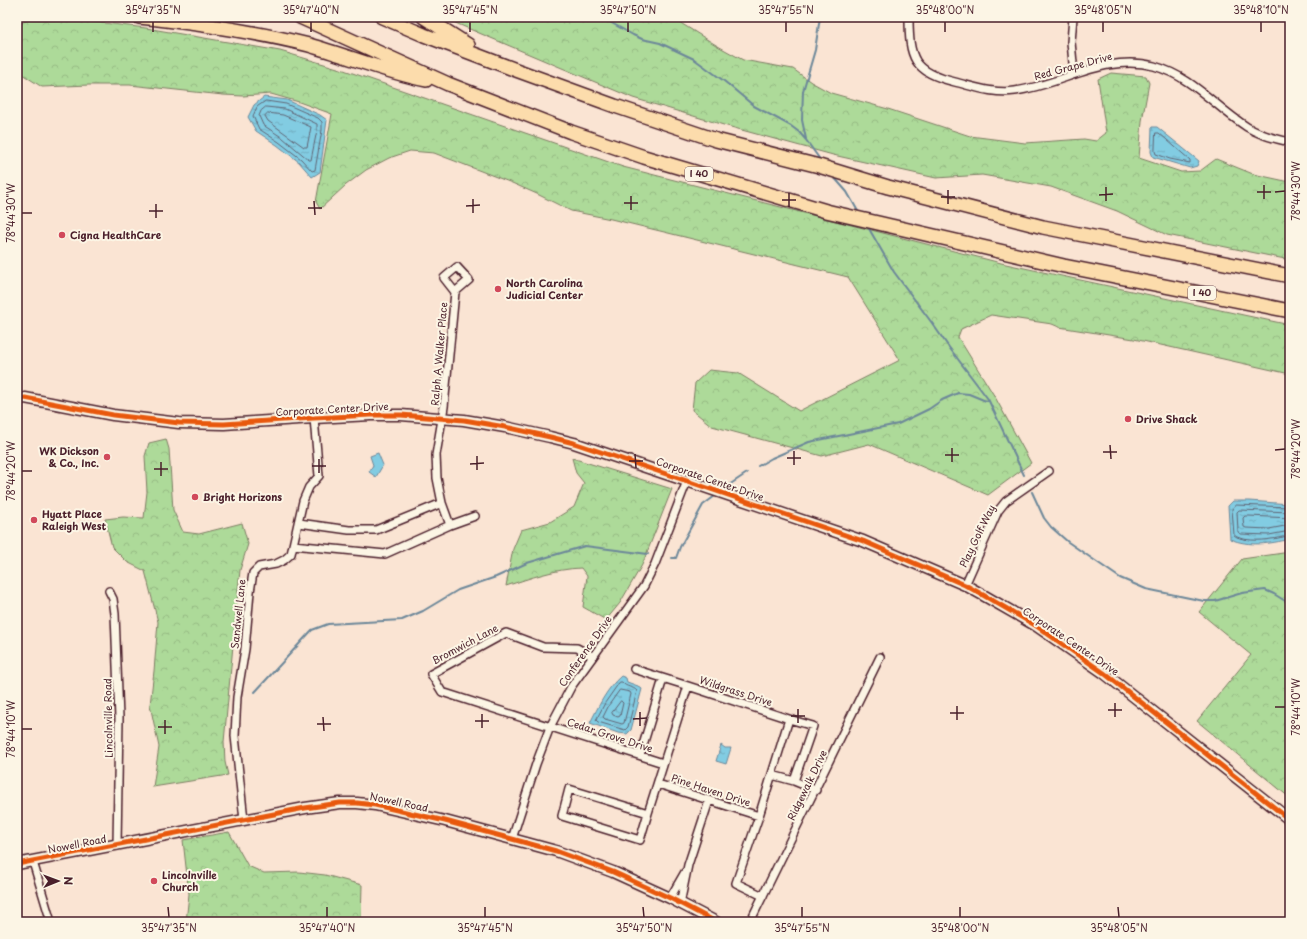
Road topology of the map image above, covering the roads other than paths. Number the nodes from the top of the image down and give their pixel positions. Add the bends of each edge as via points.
1 (139, 17) edge
2 (300, 17) edge
3 (382, 17) edge
4 (424, 17) edge
5 (909, 17) edge
6 (1073, 17) edge
7 (1287, 17) edge
8 (1290, 20) edge
9 (488, 58) junction
10 (1074, 74) junction
11 (448, 84) junction
12 (1290, 142) edge
13 (1290, 276) edge
14 (455, 292) dead end
15 (1290, 311) edge
16 (17, 391) edge
17 (21, 399) edge
18 (314, 418) junction
19 (442, 418) junction
20 (1049, 471) dead end
21 (687, 481) junction
22 (442, 503) junction
23 (475, 516) dead end
24 (299, 524) junction
25 (450, 525) junction
26 (293, 545) junction
27 (965, 585) junction
28 (109, 591) dead end
29 (592, 656) junction
30 (880, 657) dead end
31 (634, 669) dead end
32 (663, 679) junction
33 (688, 686) junction
34 (789, 718) junction
35 (550, 727) junction
36 (640, 755) junction
37 (663, 763) junction
38 (772, 775) junction
39 (794, 781) junction
40 (658, 784) junction
41 (816, 790) junction
42 (709, 801) junction
43 (648, 813) junction
44 (759, 816) junction
45 (244, 820) junction
46 (1290, 820) edge
47 (512, 839) junction
48 (117, 846) junction
49 (33, 862) junction
50 (17, 864) edge
51 (688, 865) junction
52 (763, 896) junction
53 (670, 898) junction
54 (680, 904) junction
55 (51, 922) edge
56 (716, 922) edge
57 (750, 922) edge

1 - 11 highway via 219,27 282,39 409,76
2 - 11 highway, I 40
3 - 9 highway
4 - 9 highway
5 - 10 street, Red Grape Drive via 912,54 925,71 939,78 983,90 1001,92 1024,90
6 - 10 street via 1071,42
7 - 8 street
9 - 13 highway via 615,106 716,140 819,166 888,187 1043,227
10 - 12 street, Red Grape Drive via 1122,63 1154,66 1184,78 1251,129
11 - 15 highway, I 40 via 644,157 826,211 1064,266
14 - 19 street, Ralph A Walker Place
16 - 17 street, Corporate Center Drive
17 - 18 street, Corporate Center Drive via 179,423 224,424
18 - 19 street, Corporate Center Drive via 371,415
18 - 24 street, Sandwell Lane via 319,476 309,487 303,501
19 - 21 street, Corporate Center Drive via 505,427 574,443
19 - 22 street, Ralph A Walker Place via 436,455
20 - 27 street, Play Golf Way via 1006,501 998,511
21 - 27 street, Corporate Center Drive via 863,541
21 - 29 street, Conference Drive via 644,586
22 - 24 street via 376,530 349,530
22 - 25 street, Ralph A Walker Place
23 - 25 street
24 - 26 street, Sandwell Lane
25 - 26 street via 385,554
26 - 45 street, Sandwell Lane via 292,554 284,560 259,567 253,573 237,696 235,736
27 - 46 street, Corporate Center Drive via 1033,623 1104,673
28 - 48 street, Lincolnville Road via 116,614 119,718
29 - 35 street, Conference Drive via 571,687
29 - 35 street, Bromwich Lane via 577,648 543,646 506,633 431,674 442,692
30 - 41 street, Ridgewalk Drive
31 - 32 street
32 - 33 street
32 - 36 street
33 - 34 street, Wildgrass Drive
33 - 37 street, Wildgrass Drive
34 - 38 street
34 - 39 street, Wildgrass Drive via 813,726
35 - 36 street, Cedar Grove Drive
35 - 47 street, Conference Drive
36 - 37 street, Cedar Grove Drive
37 - 40 street, Wildgrass Drive
38 - 39 street
38 - 44 street
39 - 41 street
40 - 42 street, Pine Haven Drive
40 - 43 street, Wildgrass Drive
41 - 52 street, Ridgewalk Drive
42 - 44 street, Pine Haven Drive
42 - 51 street
43 - 43 street, Wildgrass Drive via 569,789 562,816 640,840
44 - 52 street via 736,883
45 - 47 street, Nowell Road via 348,803 414,814
45 - 48 street, Nowell Road
47 - 53 street, Nowell Road via 592,864
48 - 49 street, Nowell Road
49 - 50 street, Nowell Road
49 - 55 street
51 - 53 street
51 - 54 street
52 - 57 street, Ridgewalk Drive
53 - 54 street, Nowell Road
54 - 56 street, Nowell Road

